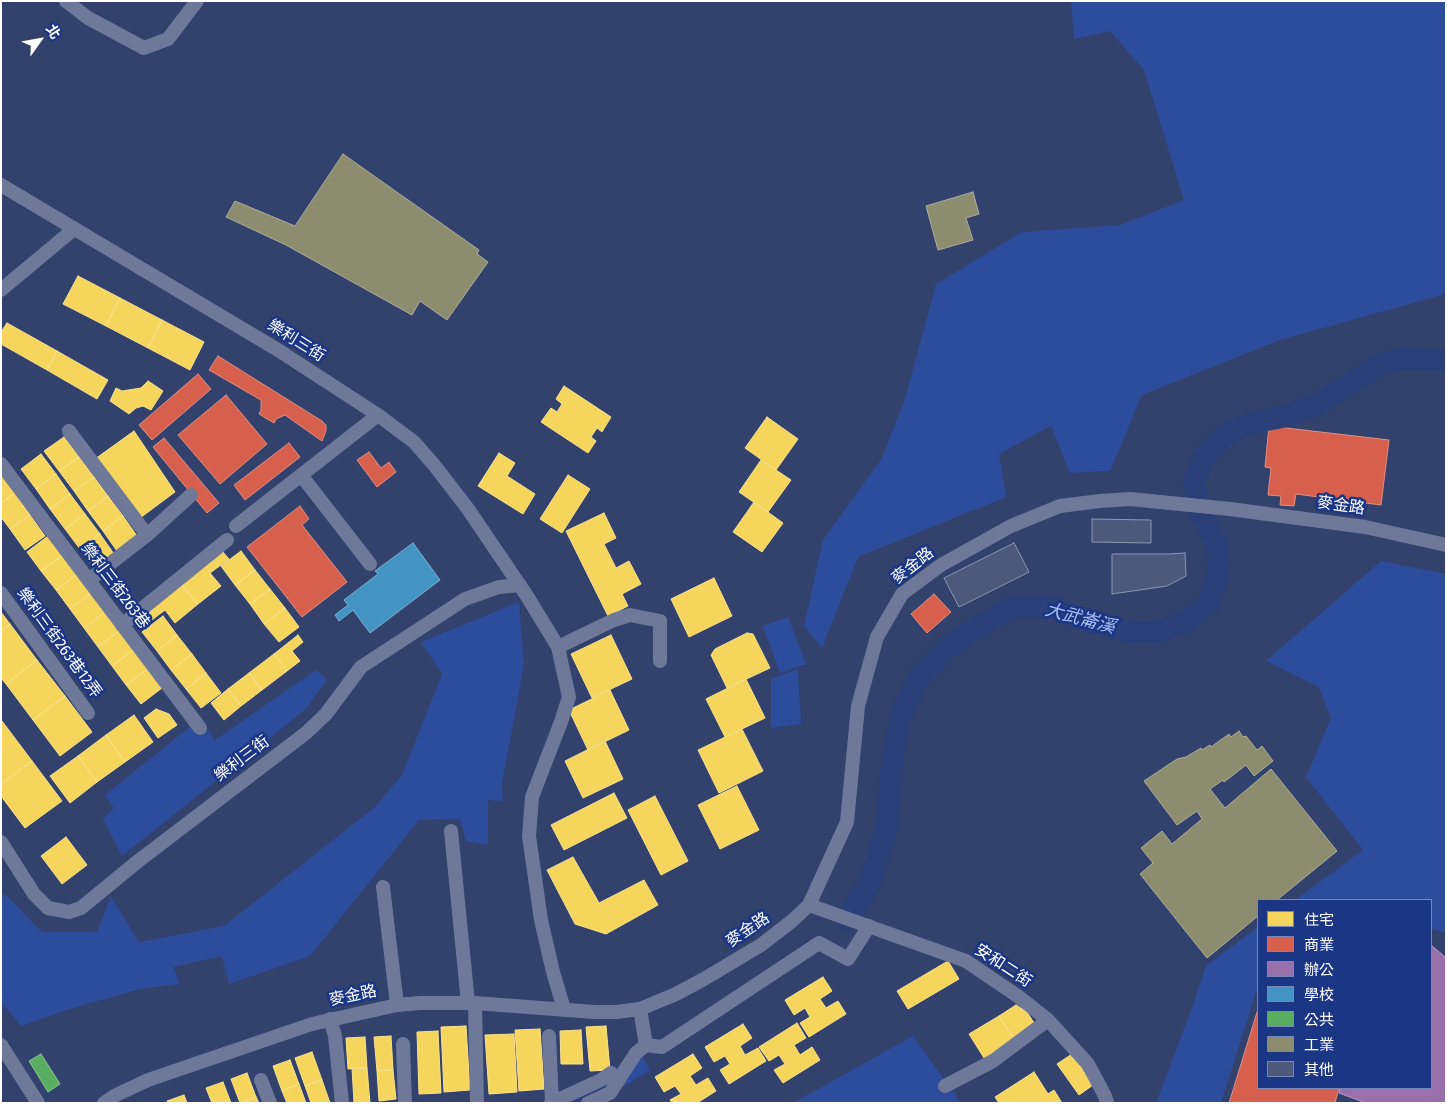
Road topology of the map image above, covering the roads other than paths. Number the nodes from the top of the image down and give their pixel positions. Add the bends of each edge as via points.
1 (66, 1) edge
2 (197, 1) edge
3 (1, 185) edge
4 (74, 229) junction
5 (1, 290) edge
6 (378, 414) junction
7 (69, 431) dead end
8 (1, 464) edge
9 (301, 475) junction
10 (191, 495) dead end
11 (236, 526) dead end
12 (147, 535) junction
13 (227, 540) dead end
14 (1446, 545) edge
15 (370, 564) dead end
16 (89, 580) junction
17 (520, 584) junction
18 (1, 593) edge
19 (122, 625) junction
20 (558, 647) junction
21 (660, 661) dead end
22 (88, 713) dead end
23 (200, 728) dead end
24 (451, 831) dead end
25 (1, 842) edge
26 (383, 887) dead end
27 (815, 908) junction
28 (865, 925) junction
29 (472, 1003) junction
30 (397, 1005) junction
31 (564, 1009) junction
32 (640, 1009) junction
33 (330, 1019) junction
34 (1048, 1020) junction
35 (549, 1036) dead end
36 (403, 1044) dead end
37 (1, 1045) edge
38 (646, 1045) junction
39 (611, 1073) dead end
40 (261, 1080) dead end
41 (945, 1086) dead end
42 (113, 1100) edge
43 (38, 1103) edge
44 (270, 1103) edge
45 (342, 1103) edge
46 (405, 1103) edge
47 (477, 1103) edge
48 (551, 1103) edge
49 (588, 1103) edge
50 (1107, 1103) edge

1 - 2 street via 88,18 144,48 168,39
3 - 4 street, 樂利三街
4 - 5 street
4 - 6 street, 樂利三街 via 278,350
6 - 9 street
6 - 17 street, 樂利三街 via 414,442 436,466
7 - 12 street
8 - 16 street, 樂利三街263巷
9 - 11 street
9 - 15 street
10 - 12 street
12 - 16 street
13 - 19 street
14 - 27 street, 麥金路 via 1365,527 1230,508 1130,499 1060,506 1011,526 956,556 902,594 877,637 858,706 847,822
16 - 19 street, 樂利三街263巷
17 - 20 street, 樂利三街
17 - 25 street, 樂利三街 via 499,587 465,599 361,667 326,714 306,733 80,908 68,912 48,908 34,894
18 - 22 street, 樂利三街263巷12弄
19 - 23 street, 樂利三街263巷
20 - 21 street via 630,615 660,621
20 - 31 street, 樂利三街 via 569,697 532,797 529,836 541,920
24 - 29 street
26 - 30 street
27 - 28 street, 安和二街
27 - 32 street, 麥金路 via 704,979
28 - 34 street, 安和二街 via 966,961 1019,996
28 - 38 street via 848,959 819,943 662,1047
29 - 30 street, 麥金路
29 - 31 street, 麥金路
29 - 47 street
30 - 33 street, 麥金路
31 - 32 street, 麥金路 via 616,1012
32 - 38 street
33 - 42 street, 麥金路 via 148,1080
33 - 45 street via 335,1036
34 - 41 street via 993,1060
34 - 50 street, 安和二街 via 1088,1064
35 - 48 street
36 - 46 street
37 - 43 street
38 - 49 street via 636,1052 610,1093
39 - 48 street
40 - 44 street

